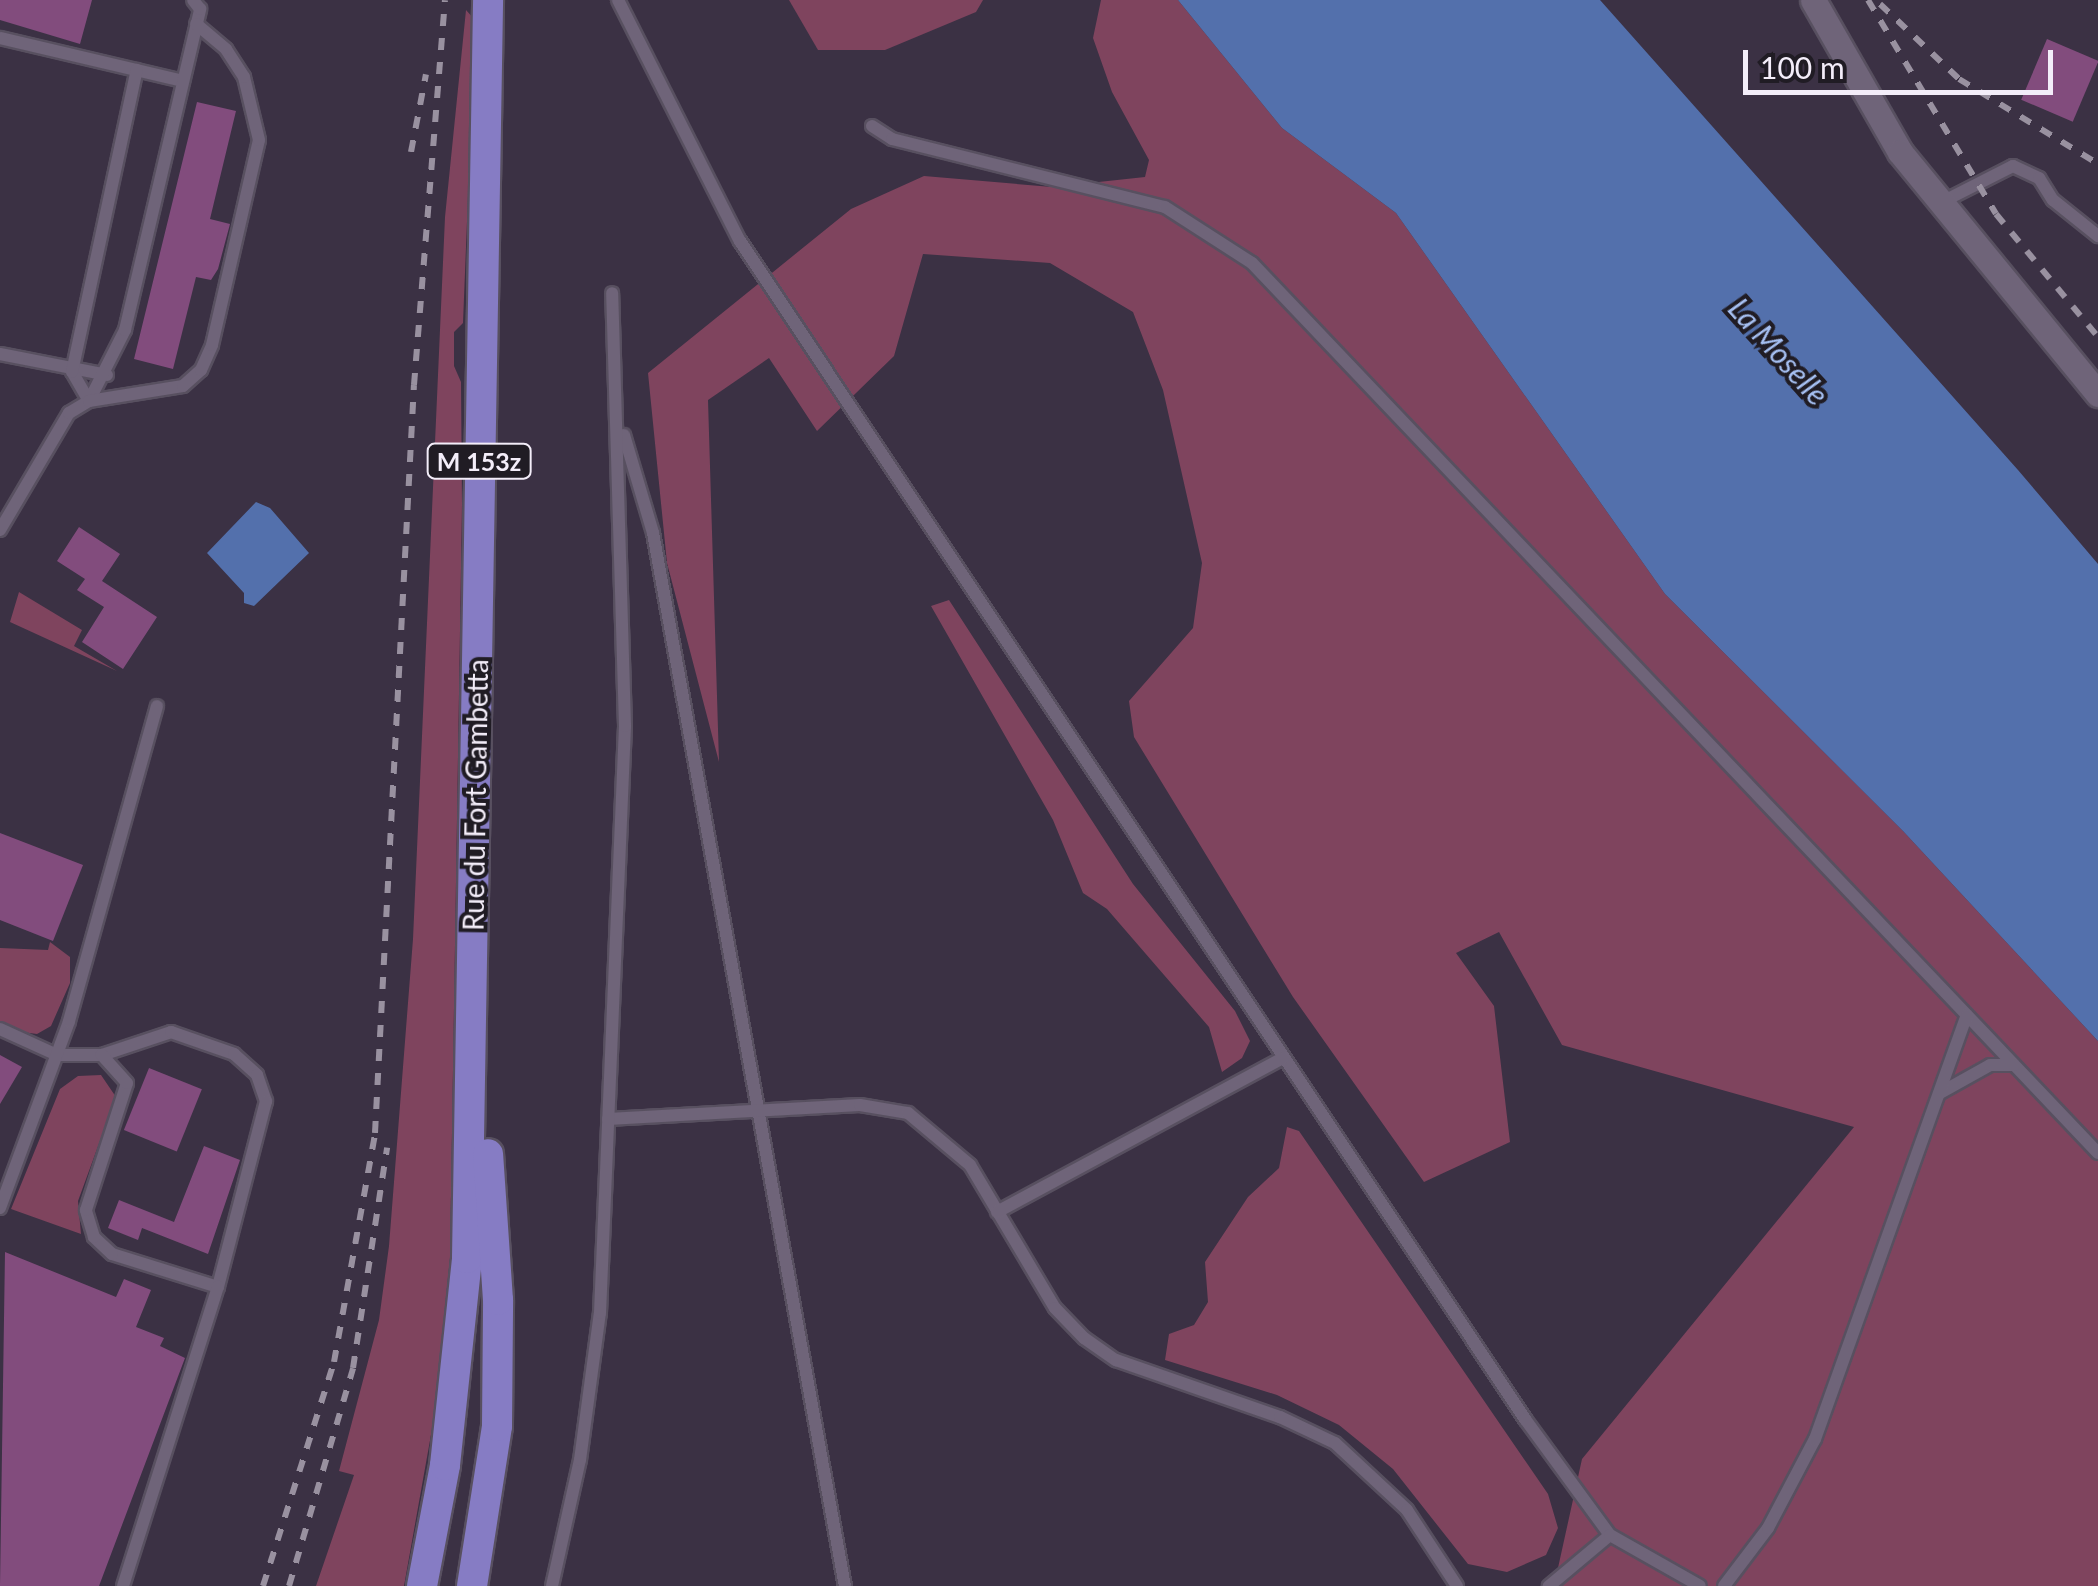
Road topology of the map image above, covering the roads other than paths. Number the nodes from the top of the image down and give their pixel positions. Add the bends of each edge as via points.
1 (193, 0) edge
2 (488, 0) edge
3 (618, 0) edge
4 (1813, 0) edge
5 (196, 24) junction
6 (0, 38) edge
7 (137, 70) junction
8 (183, 82) junction
9 (872, 126) dead end
10 (1938, 204) junction
11 (2098, 236) edge
12 (612, 293) dead end
13 (0, 354) edge
14 (72, 372) junction
15 (107, 375) junction
16 (2098, 394) edge
17 (89, 401) junction
18 (618, 416) junction
19 (0, 530) edge
20 (157, 706) dead end
21 (473, 922) junction
22 (1966, 1015) junction
23 (0, 1028) edge
24 (56, 1055) junction
25 (102, 1055) junction
26 (1283, 1058) junction
27 (2014, 1065) junction
28 (1938, 1095) junction
29 (760, 1114) junction
30 (608, 1119) junction
31 (2098, 1153) edge
32 (0, 1208) edge
33 (997, 1212) junction
34 (218, 1287) junction
35 (1610, 1535) junction
36 (123, 1586) edge
37 (422, 1586) edge
38 (472, 1586) edge
39 (552, 1586) edge
40 (845, 1586) edge
41 (1457, 1586) edge
42 (1549, 1586) edge
43 (1700, 1586) edge
44 (1724, 1586) edge

1 - 5 lane via 200,8
2 - 21 main road, Rue du Fort Gambetta / M 153z
3 - 26 lane via 740,241
4 - 10 street
5 - 8 lane
5 - 17 lane via 226,49 244,77 260,140 212,345 201,370 183,386
6 - 7 lane
7 - 8 lane
7 - 14 lane
8 - 15 lane via 126,330
9 - 22 lane via 892,139 1166,207 1252,262
10 - 11 lane via 2013,166 2038,178 2053,200
10 - 16 street
12 - 18 lane
13 - 14 lane
14 - 15 lane
14 - 17 lane
15 - 17 lane
17 - 19 lane via 69,413
18 - 29 lane via 653,533
18 - 30 lane via 625,726
20 - 24 lane
21 - 37 main road, Rue du Fort Gambetta / M 153z via 467,1258 445,1465
21 - 38 main road via 489,1051 487,1171 498,1300 496,1426
22 - 27 lane
22 - 28 lane
23 - 24 lane
24 - 25 lane
24 - 32 lane
25 - 34 lane via 127,1082 86,1210 94,1237 112,1254
25 - 34 lane via 171,1032 234,1054 258,1075 266,1100
26 - 33 lane
26 - 35 lane via 1566,1480
27 - 28 lane via 1990,1065
27 - 31 lane
28 - 44 lane via 1815,1439 1768,1528
29 - 30 lane
29 - 33 lane via 860,1105 908,1113 970,1165
29 - 40 lane
30 - 39 lane via 594,1371
33 - 41 lane via 1055,1308 1084,1338 1116,1360 1335,1443 1389,1488
34 - 36 lane
35 - 42 lane
35 - 43 lane

